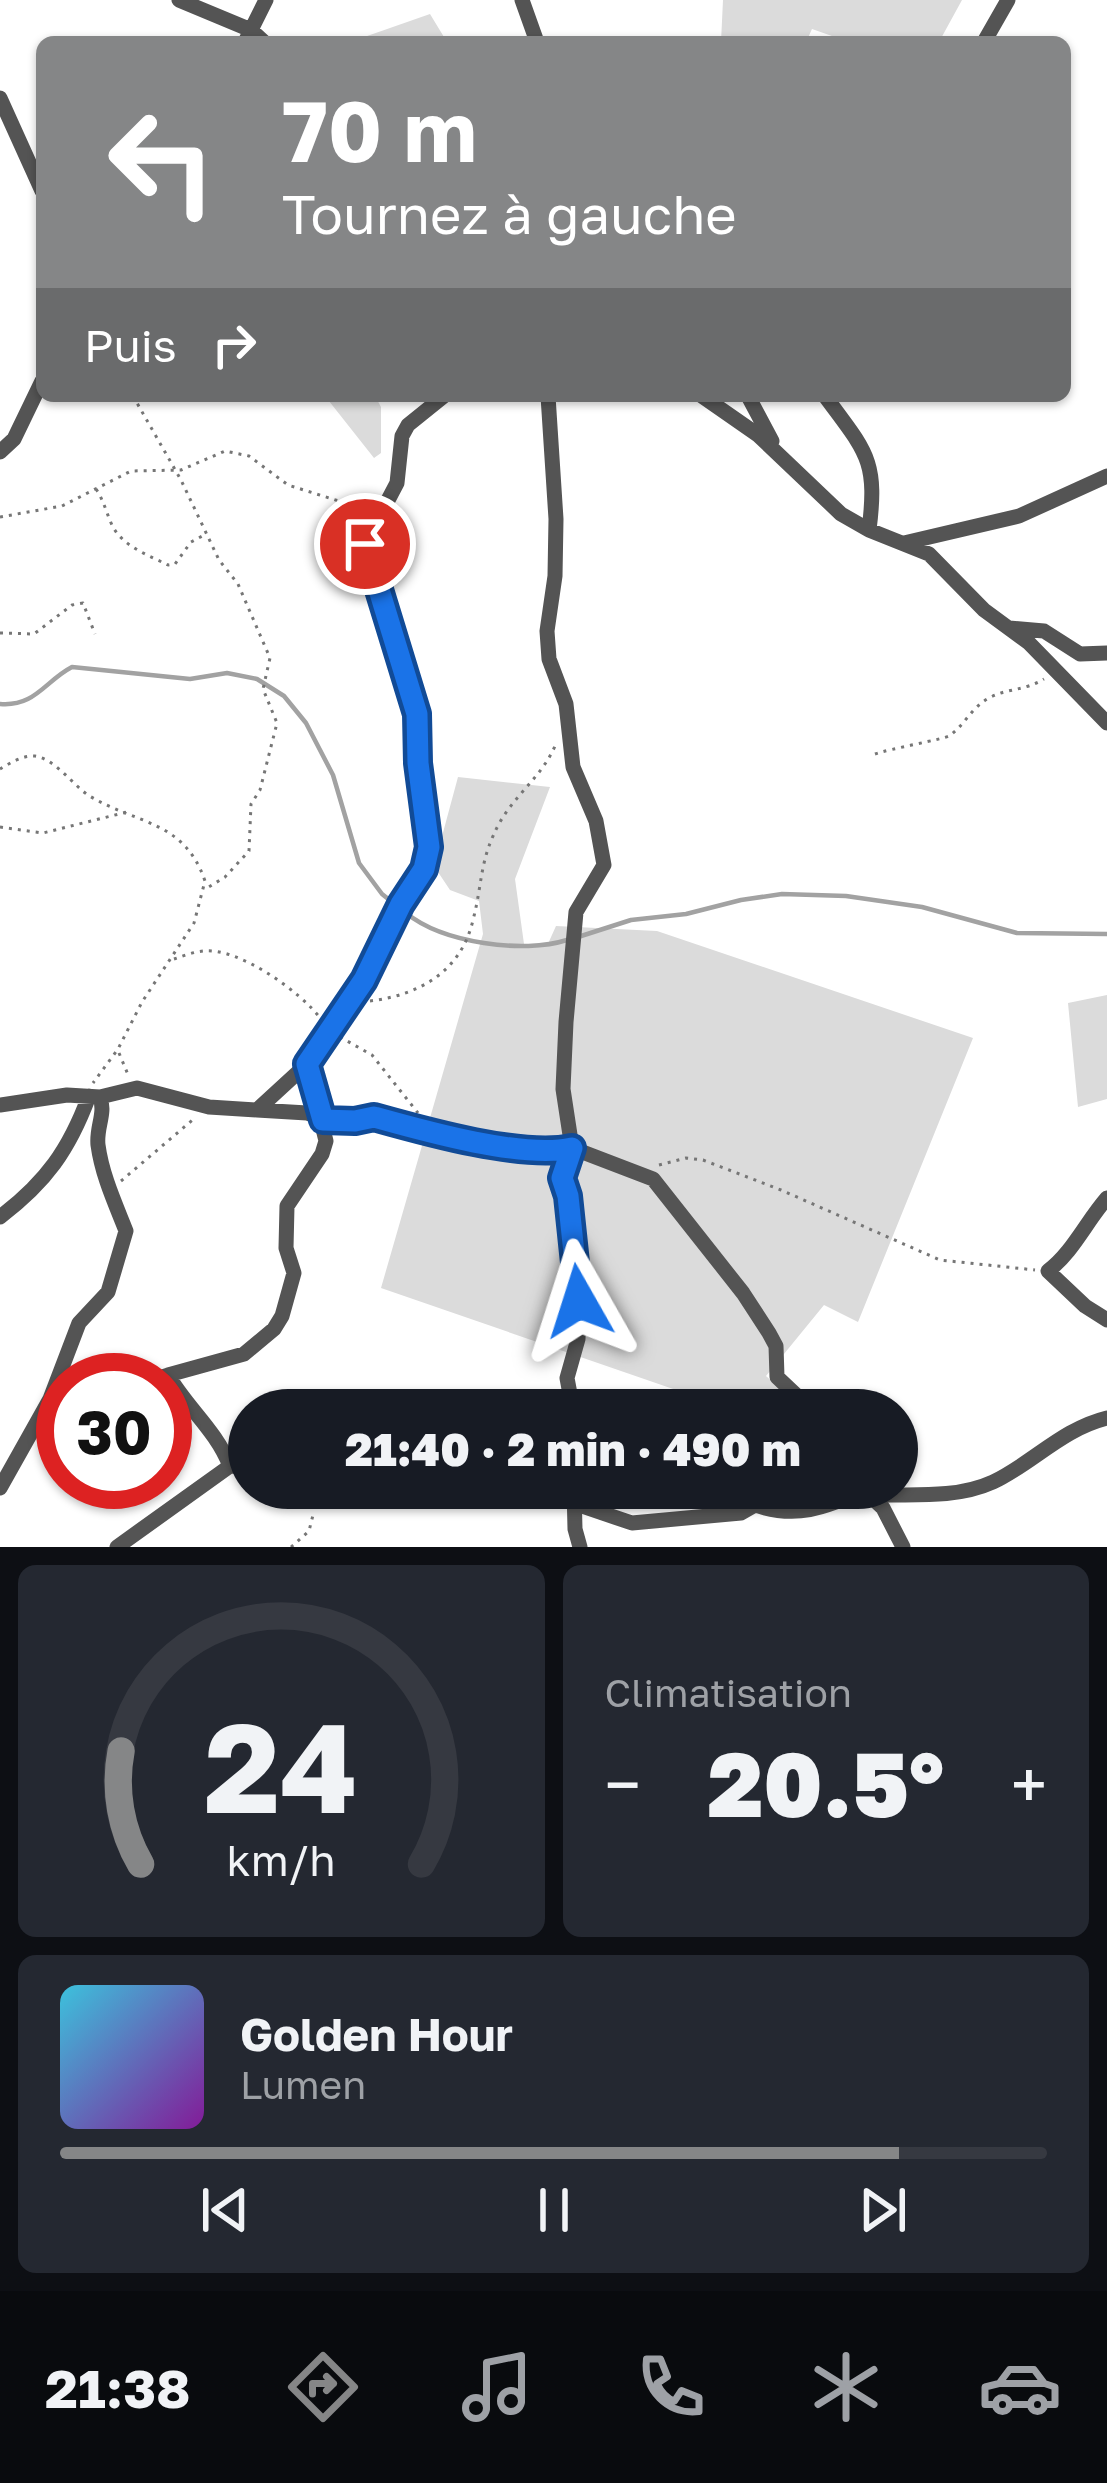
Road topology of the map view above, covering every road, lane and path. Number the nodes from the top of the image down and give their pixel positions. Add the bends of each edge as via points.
1 (178, 0) edge
2 (266, 0) edge
3 (522, 0) edge
4 (1008, 0) edge
5 (248, 36) edge
6 (535, 36) edge
7 (987, 36) edge
8 (0, 98) edge
9 (36, 178) edge
10 (36, 394) edge
11 (136, 402) edge
12 (437, 402) edge
13 (548, 402) edge
14 (710, 402) edge
15 (751, 402) edge
16 (829, 402) edge
17 (776, 450) junction
18 (0, 452) edge
19 (174, 470) junction
20 (1107, 476) edge
21 (94, 488) junction
22 (384, 509) junction
23 (0, 517) edge
24 (869, 530) junction
25 (206, 534) junction
26 (902, 543) junction
27 (1009, 628) junction
28 (0, 633) edge
29 (95, 634) dead end
30 (1107, 653) edge
31 (1053, 673) junction
32 (568, 716) junction
33 (1107, 723) edge
34 (875, 754) dead end
35 (0, 770) edge
36 (129, 811) junction
37 (0, 827) edge
38 (204, 890) junction
39 (172, 959) junction
40 (350, 1003) junction
41 (329, 1031) junction
42 (118, 1049) junction
43 (307, 1064) junction
44 (137, 1088) junction
45 (94, 1097) junction
46 (0, 1105) edge
47 (209, 1107) junction
48 (256, 1110) junction
49 (323, 1120) junction
50 (439, 1132) junction
51 (572, 1148) junction
52 (640, 1171) junction
53 (111, 1190) junction
54 (1107, 1198) edge
55 (0, 1217) edge
56 (1048, 1271) junction
57 (1107, 1319) edge
58 (70, 1353) edge
59 (192, 1368) edge
60 (569, 1389) edge
61 (790, 1389) edge
62 (192, 1410) edge
63 (1107, 1418) edge
64 (36, 1429) edge
65 (228, 1462) edge
66 (228, 1467) edge
67 (0, 1488) edge
68 (918, 1492) edge
69 (312, 1509) edge
70 (575, 1509) edge
71 (602, 1509) edge
72 (748, 1509) edge
73 (767, 1509) edge
74 (810, 1509) edge
75 (884, 1509) edge
76 (117, 1547) edge
77 (291, 1547) edge
78 (580, 1547) edge
79 (903, 1547) edge

1 - 5 street
2 - 5 street
3 - 6 street
4 - 7 street
8 - 9 street
10 - 18 street
11 - 19 path
12 - 22 street via 402,436 398,483
13 - 32 street via 556,519 547,631
14 - 17 street
15 - 17 street
16 - 24 street via 872,467
17 - 24 street
19 - 21 path via 139,469
19 - 22 path via 238,451 288,485 350,508
19 - 25 path
20 - 26 street via 1018,515
21 - 23 path via 56,508
21 - 25 path via 125,542 167,565
22 - 40 street via 364,553 417,714 429,847
24 - 26 street
25 - 38 path via 271,658 262,689 278,723 251,804 248,851
26 - 27 street via 929,554
27 - 30 street via 1044,631 1080,654
27 - 31 street
28 - 29 path via 34,634 83,603
31 - 33 street
31 - 34 path via 1024,691 994,695 944,739
32 - 40 path via 540,774 500,822 481,867 472,926 446,969 417,992
32 - 51 street via 573,767 604,865 576,912 563,1089
35 - 36 path via 33,756 96,800
36 - 37 path via 43,833
36 - 38 path via 190,851
38 - 39 path
39 - 41 path via 205,950 234,954 295,993
39 - 42 path
40 - 41 street
41 - 43 street
41 - 50 path via 372,1054
42 - 44 path
42 - 45 path via 98,1074
43 - 48 street
43 - 49 street
44 - 45 street
44 - 47 street
45 - 46 street
45 - 53 street via 104,1113 99,1150
45 - 55 street via 73,1140
47 - 48 street
47 - 53 path
48 - 49 street
49 - 50 street via 374,1117
49 - 59 street via 322,1154 287,1206 293,1287 274,1330 244,1354
50 - 51 street via 552,1153
51 - 52 street
51 - 60 street via 562,1178 579,1301
52 - 56 path via 703,1160 940,1260
52 - 61 street via 743,1293 776,1346 777,1377
53 - 58 street via 126,1242 108,1292 79,1323
54 - 56 street
56 - 57 street
62 - 65 street
63 - 68 street via 1074,1429 996,1480
64 - 67 street
66 - 76 street
69 - 77 path via 309,1531
70 - 78 street
71 - 72 street via 632,1523
73 - 74 street
75 - 79 street

